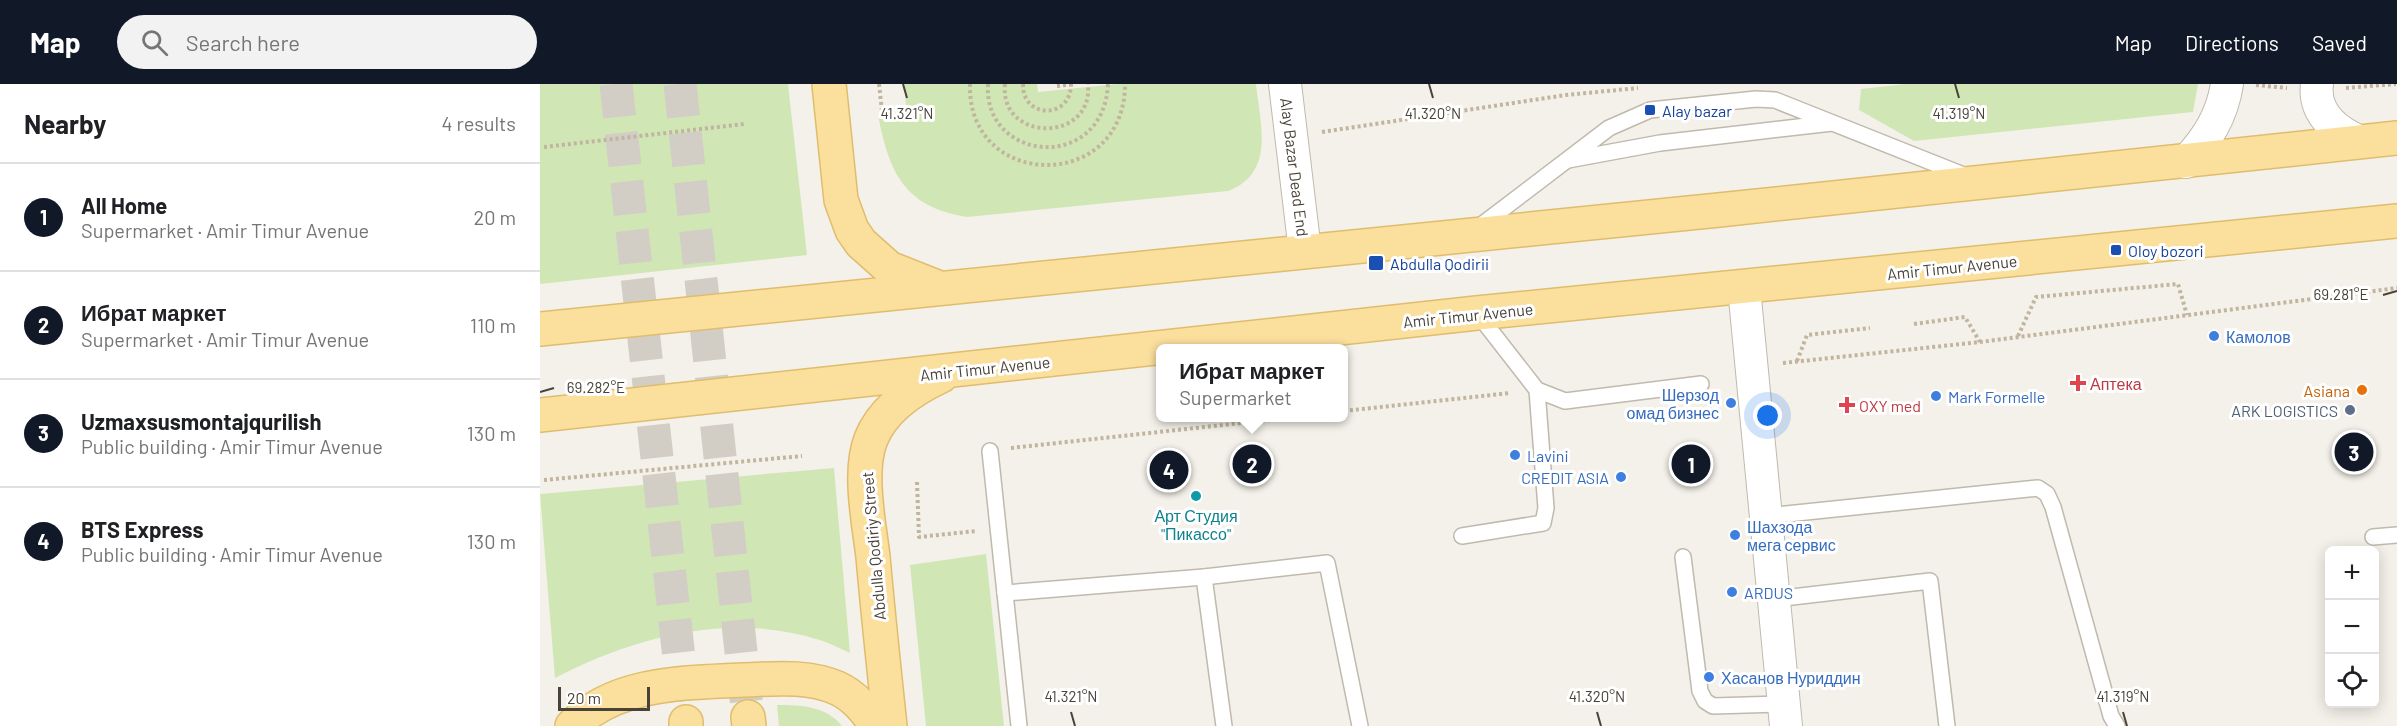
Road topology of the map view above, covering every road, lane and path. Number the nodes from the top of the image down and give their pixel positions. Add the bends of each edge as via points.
1 (830, 84) edge
2 (879, 84) edge
3 (969, 84) edge
4 (988, 84) edge
5 (1005, 84) edge
6 (1023, 84) edge
7 (1072, 84) edge
8 (1088, 84) edge
9 (1108, 84) edge
10 (1125, 84) edge
11 (1285, 84) edge
12 (2228, 84) edge
13 (2246, 84) edge
14 (2396, 84) edge
15 (2270, 85) edge
16 (1058, 86) dead end
17 (2317, 86) edge
18 (2361, 86) edge
19 (1642, 88) dead end
20 (882, 111) dead end
21 (1835, 123) junction
22 (744, 124) dead end
23 (1292, 136) junction
24 (2397, 138) edge
25 (2361, 142) junction
26 (544, 147) dead end
27 (1565, 161) junction
28 (2186, 162) junction
29 (1983, 182) junction
30 (2397, 221) edge
31 (1468, 235) junction
32 (1305, 251) junction
33 (1744, 288) junction
34 (2397, 288) edge
35 (945, 289) junction
36 (1477, 313) junction
37 (2187, 315) junction
38 (1914, 324) dead end
39 (1870, 328) dead end
40 (540, 329) edge
41 (2017, 337) junction
42 (1980, 342) junction
43 (1202, 344) edge
44 (1156, 349) edge
45 (1797, 361) junction
46 (1754, 367) junction
47 (953, 372) junction
48 (1701, 384) dead end
49 (1537, 390) junction
50 (1348, 411) edge
51 (540, 415) edge
52 (1244, 422) edge
53 (990, 451) joint
54 (802, 456) dead end
55 (544, 480) dead end
56 (917, 482) dead end
57 (1767, 516) junction
58 (997, 528) junction
59 (2397, 535) edge
60 (1462, 536) dead end
61 (2373, 537) dead end
62 (1683, 557) dead end
63 (1204, 577) junction
64 (1005, 593) junction
65 (1775, 599) junction
66 (1784, 715) edge
67 (572, 726) edge
68 (877, 726) edge
69 (890, 726) edge
70 (1019, 726) edge
71 (1224, 726) edge
72 (1360, 726) edge
73 (1947, 726) edge
74 (2117, 726) edge

1 - 35 main road via 841,200 852,230 890,268
2 - 20 path
3 - 10 path via 969,100 977,123 991,143 1010,158 1058,166 1081,159 1101,145 1116,126 1125,100
4 - 9 path via 992,112 1003,128 1017,140 1035,147 1055,148 1089,132 1101,117
5 - 8 path via 1008,104 1015,115 1026,124 1046,129 1066,125 1078,116 1085,105
6 - 7 path via 1024,96 1042,111 1064,104
7 - 16 path
11 - 23 street, Alay Bazar Dead End
12 - 28 street via 2214,128
13 - 15 path
14 - 18 path
15 - 17 path
17 - 18 path
17 - 25 street via 2317,100 2324,116 2344,134
19 - 23 path via 1566,95
21 - 27 lane via 1660,143
21 - 27 lane via 1775,100 1650,110 1609,128
21 - 29 lane
22 - 26 path
23 - 32 street, Alay Bazar Dead End
24 - 25 main road
25 - 28 main road
27 - 31 lane
28 - 29 main road
29 - 31 main road
30 - 33 main road, Amir Timur Avenue
31 - 32 main road
32 - 35 main road
33 - 36 main road, Amir Timur Avenue
33 - 46 street
34 - 37 path
35 - 40 main road
36 - 43 main road, Amir Timur Avenue
36 - 49 lane
37 - 41 path
37 - 41 path via 2178,284 2036,297
38 - 42 path via 1965,317
39 - 45 path via 1807,335
41 - 42 path
42 - 45 path
44 - 47 main road, Amir Timur Avenue
45 - 46 path
46 - 57 street
47 - 51 main road, Amir Timur Avenue
47 - 69 main road, Abdulla Qodiriy Street via 922,386 888,412 875,430 867,452 866,494
48 - 49 lane via 1565,401
49 - 50 path
49 - 60 lane via 1544,523
52 - 53 path
53 - 58 lane
54 - 55 path
56 - 58 path via 919,537
57 - 65 street
57 - 74 lane via 2038,488 2047,494 2053,507
58 - 64 lane
59 - 61 lane
62 - 66 lane via 1700,691 1705,701 1713,706
63 - 64 lane
63 - 71 lane
63 - 72 lane via 1327,563
64 - 70 lane
65 - 66 street
65 - 73 lane via 1930,581
67 - 68 main road via 602,704 648,688 790,678 838,688 855,699

